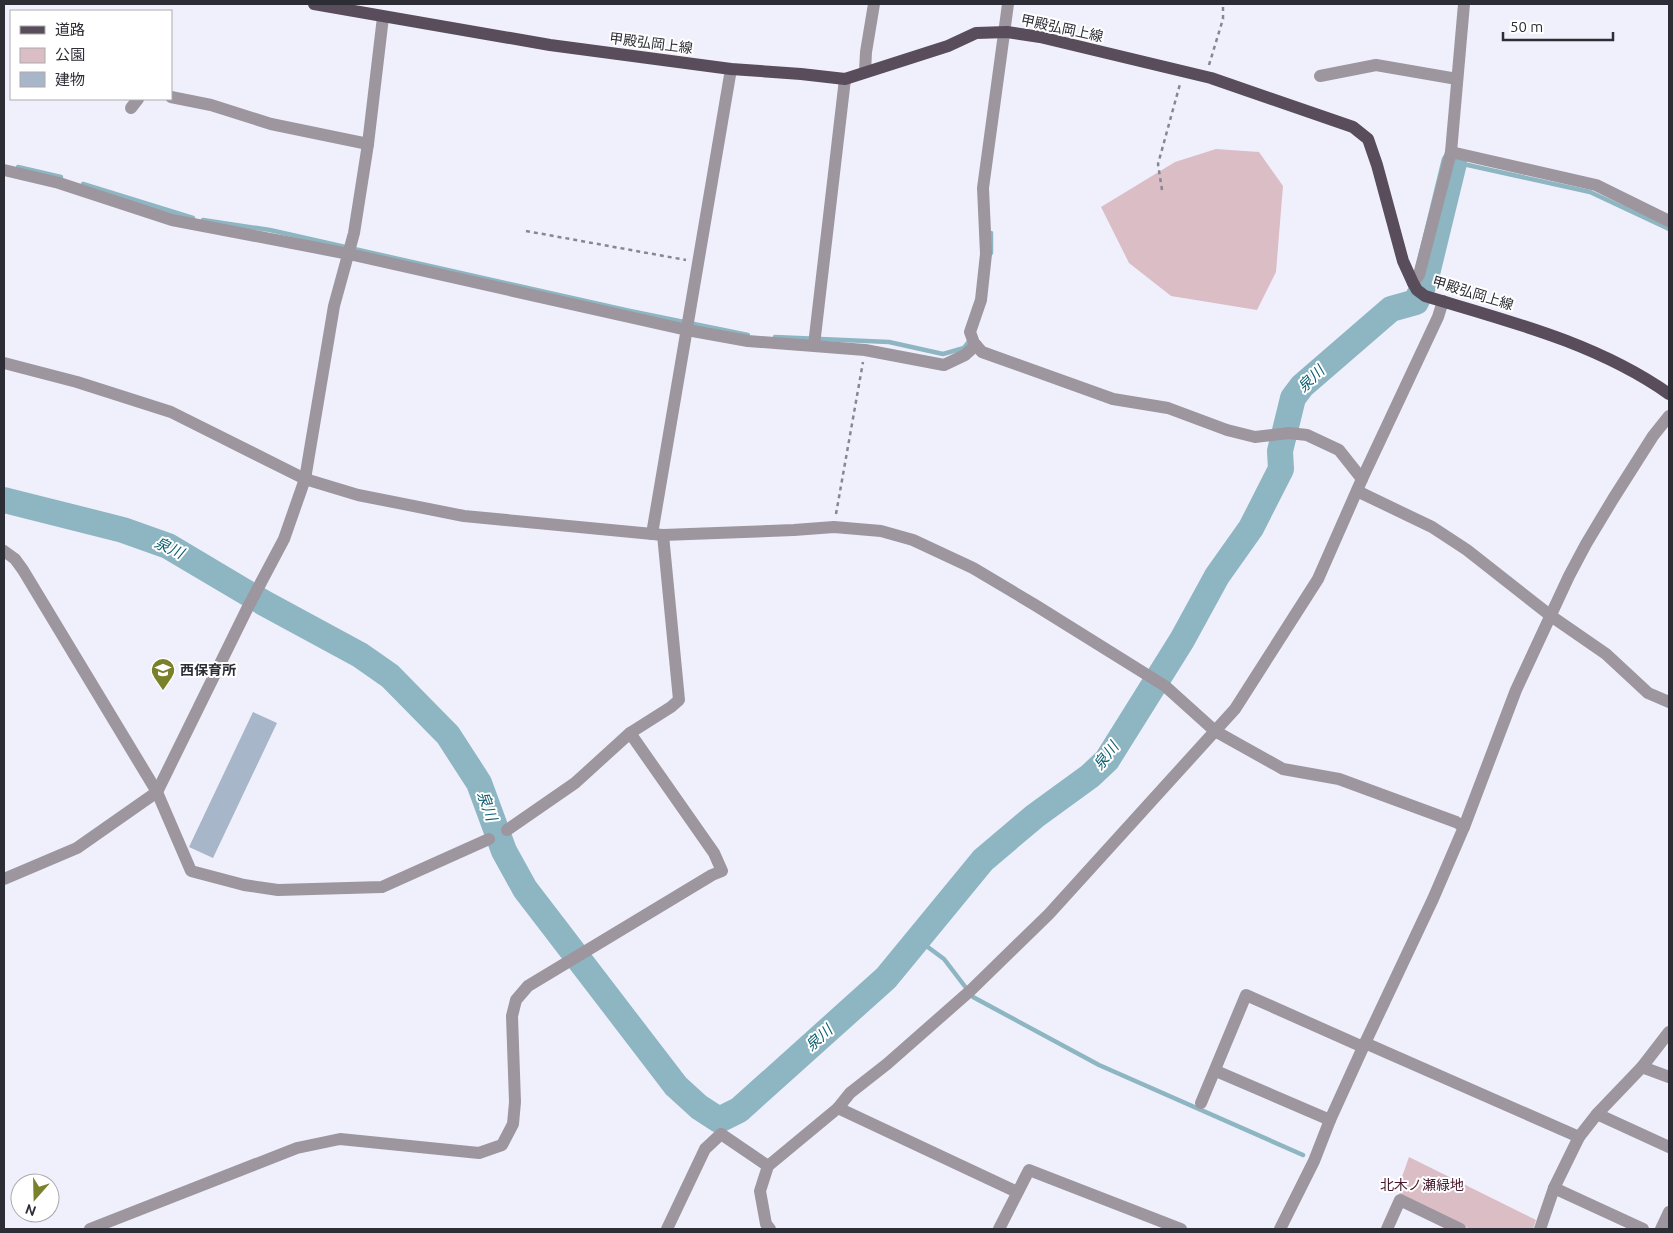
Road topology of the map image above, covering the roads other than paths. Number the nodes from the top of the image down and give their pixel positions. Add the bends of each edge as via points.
1 (314, 4) edge
2 (874, 4) edge
3 (1008, 4) edge
4 (1464, 4) edge
5 (383, 17) junction
6 (1010, 33) junction
7 (731, 69) junction
8 (864, 72) junction
9 (1320, 76) dead end
10 (845, 79) junction
11 (1456, 79) junction
12 (172, 97) edge
13 (368, 144) junction
14 (1451, 152) junction
15 (4, 170) edge
16 (1669, 221) edge
17 (349, 252) junction
18 (1418, 290) junction
19 (1443, 301) junction
20 (687, 330) junction
21 (973, 342) junction
22 (814, 343) junction
23 (4, 364) edge
24 (1669, 394) edge
25 (1669, 416) edge
26 (305, 479) junction
27 (1360, 485) junction
28 (658, 535) junction
29 (4, 551) edge
30 (1551, 616) junction
31 (1669, 702) edge
32 (1215, 731) junction
33 (630, 733) junction
34 (157, 792) junction
35 (1464, 826) junction
36 (507, 830) dead end
37 (489, 839) dead end
38 (4, 879) edge
39 (1669, 1032) edge
40 (1364, 1045) junction
41 (1642, 1067) junction
42 (1216, 1070) junction
43 (1669, 1077) edge
44 (1201, 1104) dead end
45 (838, 1108) junction
46 (1597, 1114) junction
47 (1330, 1120) junction
48 (1579, 1137) junction
49 (1669, 1147) edge
50 (768, 1166) junction
51 (1554, 1188) junction
52 (1017, 1192) junction
53 (1669, 1212) edge
54 (90, 1229) edge
55 (667, 1229) edge
56 (770, 1229) edge
57 (999, 1229) edge
58 (1181, 1229) edge
59 (1280, 1229) edge
60 (1387, 1229) edge
61 (1460, 1229) edge
62 (1540, 1229) edge
63 (1643, 1229) edge
64 (1661, 1229) edge

1 - 5 main road, 甲殿弘岡上線
2 - 8 street
3 - 6 street
4 - 11 street
5 - 7 main road, 甲殿弘岡上線 via 550,45
5 - 13 street
6 - 8 main road, 甲殿弘岡上線 via 976,32 948,46
6 - 18 main road, 甲殿弘岡上線 via 1040,37 1206,76 1352,127 1368,139 1403,261
6 - 21 street via 983,188 986,254 981,300 970,332
7 - 10 main road, 甲殿弘岡上線
7 - 20 street
8 - 10 main road, 甲殿弘岡上線
9 - 11 street via 1376,66
10 - 22 street
11 - 14 street
12 - 13 street via 211,105 271,124
13 - 17 street
14 - 16 street via 1596,185
14 - 18 street via 1419,275
15 - 17 street via 59,182 172,220
17 - 20 street
17 - 26 street via 334,306
18 - 19 main road, 甲殿弘岡上線
19 - 24 main road, 甲殿弘岡上線 via 1575,344
19 - 27 street
20 - 22 street via 748,341
20 - 28 street
21 - 22 street via 965,356 944,365
21 - 27 street via 982,352 1113,399 1168,408 1255,437 1307,435 1339,450
23 - 26 street via 77,382 171,412
25 - 30 street via 1653,436 1586,544
26 - 28 street via 358,495 464,516
26 - 34 street via 284,539
27 - 30 street via 1467,550
27 - 32 street via 1318,579 1235,709
28 - 32 street via 834,527 881,531 913,540 973,568 1165,686
28 - 33 street via 678,700
29 - 34 street via 15,558 23,570
30 - 31 street via 1606,654 1648,693
30 - 35 street via 1516,690
32 - 35 street via 1284,769 1339,779
32 - 45 street via 1049,914 968,993 850,1093
33 - 36 street via 575,783
33 - 54 street via 714,853 722,871 712,874 528,986 516,1000 512,1016 513,1124 502,1145 479,1154 340,1139 297,1148
34 - 37 street via 190,871 261,888 382,888
34 - 38 street via 77,848
35 - 40 street
39 - 41 street
40 - 42 street via 1246,995
40 - 47 street
40 - 48 street
41 - 43 street
41 - 46 street
42 - 44 street
42 - 47 street
45 - 50 street
45 - 52 street
46 - 48 street
46 - 49 street
47 - 59 street
48 - 51 street
50 - 55 street via 721,1134 705,1149
50 - 56 street via 760,1191 766,1224
51 - 62 street
51 - 63 street
52 - 57 street
52 - 58 street via 1029,1170
53 - 64 street
60 - 61 street via 1400,1200

